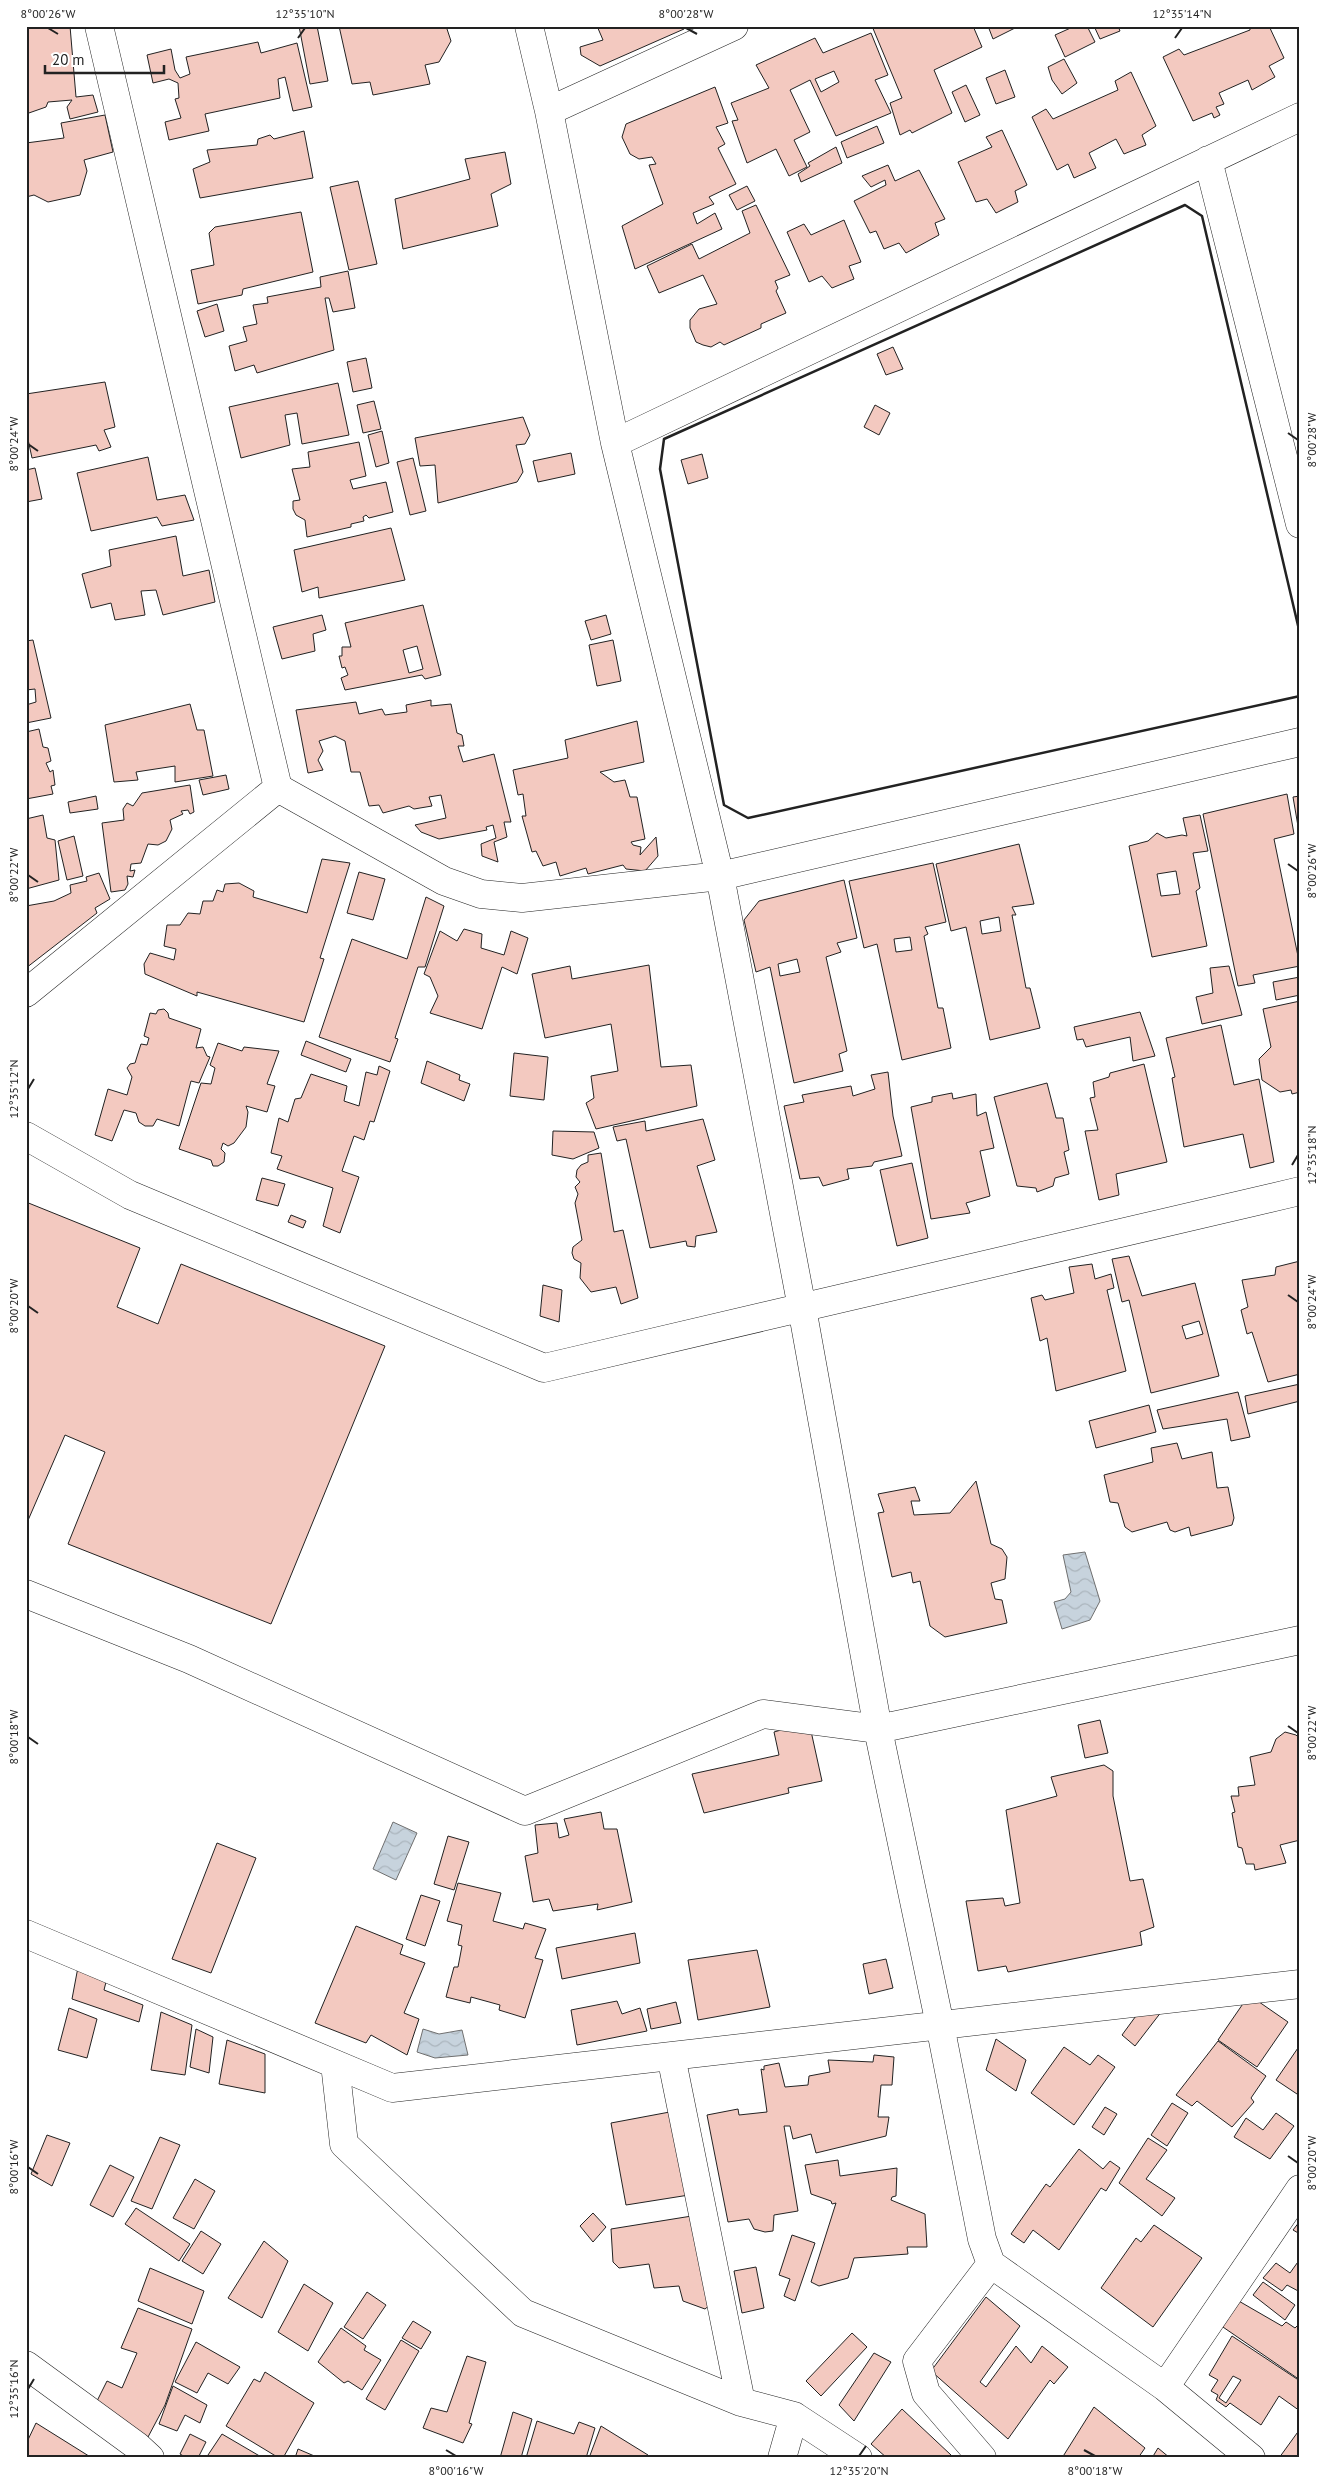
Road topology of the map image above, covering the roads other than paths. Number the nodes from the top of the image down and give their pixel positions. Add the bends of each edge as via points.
1 (99, 26) edge
2 (529, 26) edge
3 (734, 26) edge
4 (549, 112) junction
5 (1300, 117) edge
6 (1208, 160) junction
7 (1290, 437) edge
8 (615, 444) junction
9 (1300, 524) edge
10 (1300, 742) edge
11 (278, 788) junction
12 (720, 876) junction
13 (26, 993) edge
14 (26, 1136) edge
15 (1300, 1191) edge
16 (802, 1308) junction
17 (26, 1594) edge
18 (1300, 1640) edge
19 (878, 1729) junction
20 (26, 1934) edge
21 (1300, 1984) edge
22 (940, 2025) junction
23 (671, 2056) junction
24 (335, 2064) junction
25 (1300, 2189) edge
26 (991, 2264) junction
27 (26, 2365) edge
28 (1165, 2387) junction
29 (741, 2402) junction
30 (794, 2416) junction
31 (140, 2454) edge
32 (782, 2458) edge
33 (858, 2458) edge
34 (982, 2458) edge
35 (1251, 2458) edge

1 - 11 street
2 - 4 street
3 - 4 street
4 - 8 street
5 - 6 street
6 - 7 street
6 - 8 street
7 - 9 street
8 - 12 street
10 - 12 street
11 - 12 street via 444,881 481,894 522,898
11 - 13 street
12 - 16 street
14 - 16 street via 130,1195 544,1368
15 - 16 street
16 - 19 street
17 - 19 street via 189,1659 525,1811 763,1714
18 - 19 street
19 - 22 street
20 - 24 street
21 - 22 street
22 - 23 street
22 - 26 street via 982,2239
23 - 24 street via 392,2088
23 - 29 street
24 - 29 street via 344,2144 523,2313
25 - 28 street
26 - 28 street
26 - 34 street via 918,2361 926,2393
27 - 31 street
28 - 35 street
29 - 30 street
30 - 32 street
30 - 33 street

